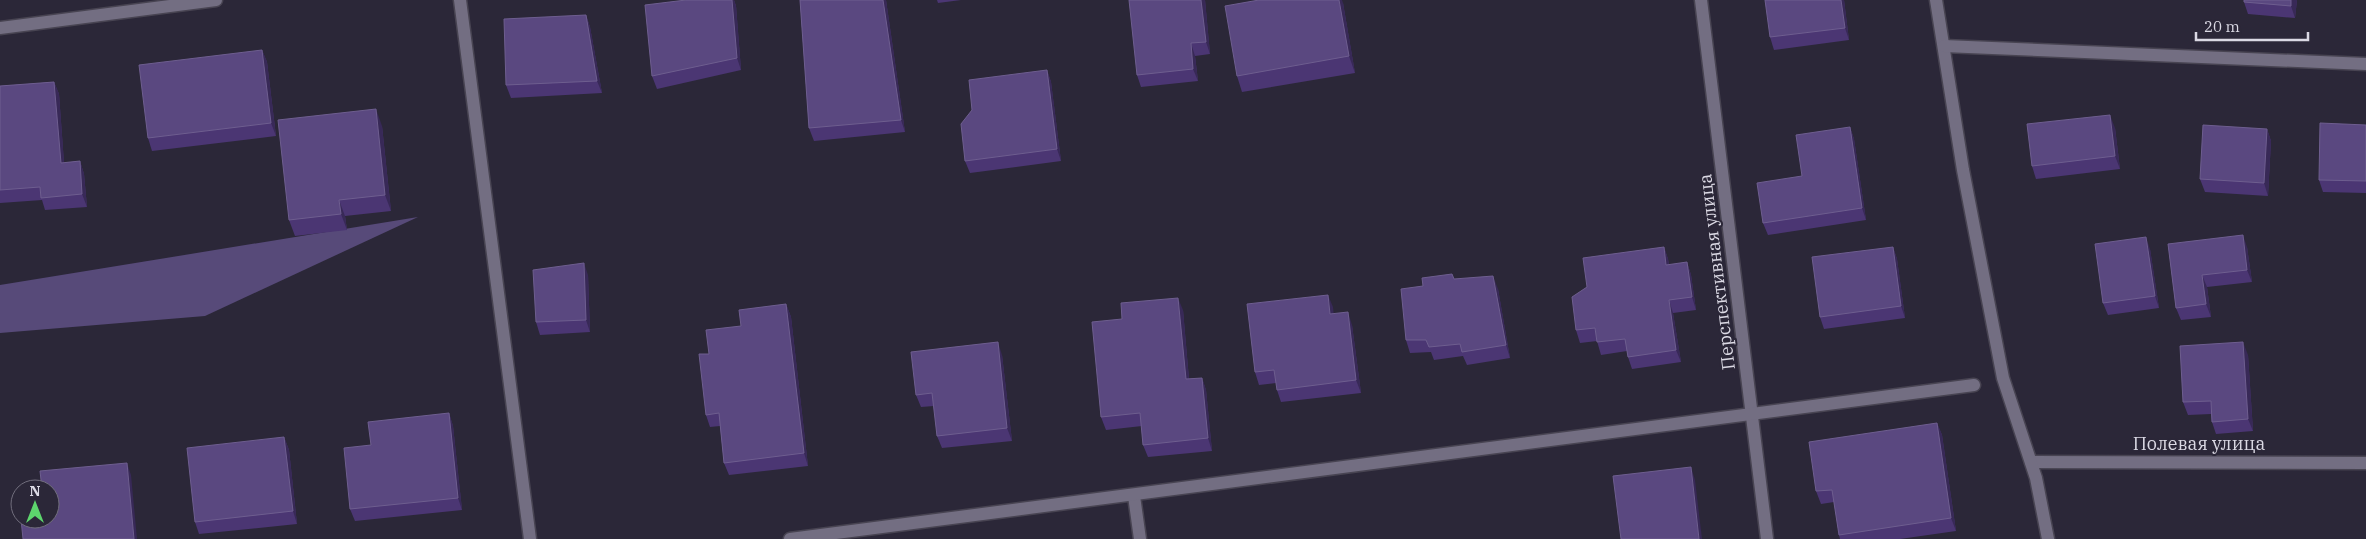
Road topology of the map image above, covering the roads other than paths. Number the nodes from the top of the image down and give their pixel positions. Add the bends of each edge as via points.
1 (216, 0) edge
2 (460, 0) edge
3 (1701, 0) edge
4 (1936, 0) edge
5 (0, 28) edge
6 (1944, 46) junction
7 (2366, 64) edge
8 (1974, 385) dead end
9 (1751, 412) junction
10 (2031, 462) junction
11 (2366, 463) edge
12 (1134, 496) junction
13 (530, 539) edge
14 (790, 539) edge
15 (1140, 539) edge
16 (1767, 539) edge
17 (2048, 539) edge

1 - 5 street
2 - 13 street
3 - 9 street, Перспективная улица
4 - 6 street
6 - 7 street
6 - 10 street via 1963,170 2003,378
8 - 9 street
9 - 12 street
9 - 16 street, Перспективная улица
10 - 11 street, Полевая улица
10 - 17 street
12 - 14 street
12 - 15 street

